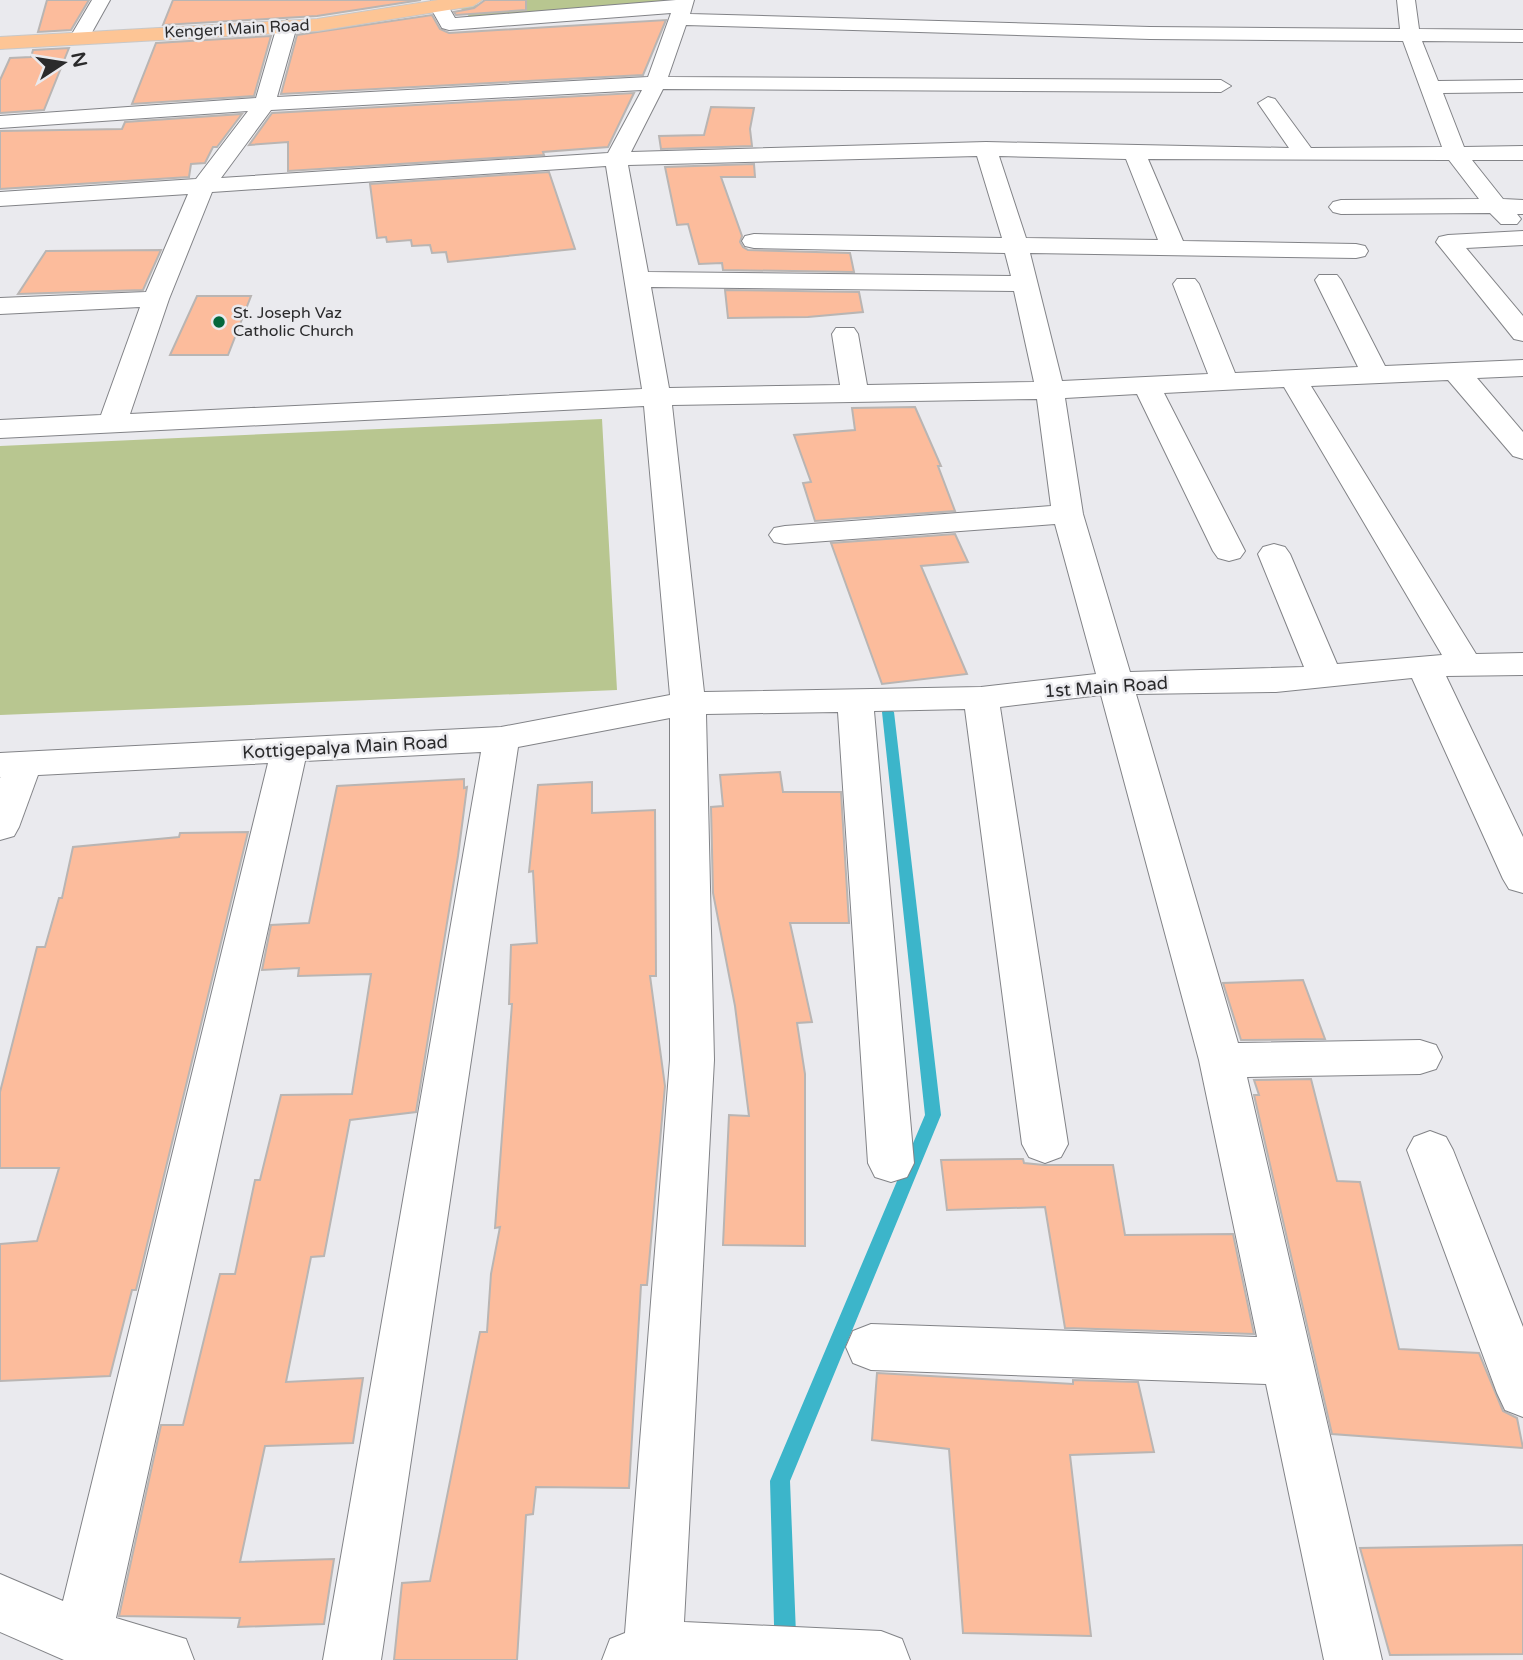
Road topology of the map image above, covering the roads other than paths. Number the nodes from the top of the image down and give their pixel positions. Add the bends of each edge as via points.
1 (101, 0) edge
2 (406, 0) edge
3 (473, 0) edge
4 (844, 0) edge
5 (1406, 0) edge
6 (756, 3) dead end
7 (438, 5) junction
8 (681, 8) edge
9 (1201, 11) dead end
10 (838, 24) junction
11 (287, 26) junction
12 (746, 29) junction
13 (0, 32) edge
14 (83, 33) junction
15 (1204, 33) junction
16 (1409, 35) junction
17 (1523, 36) edge
18 (0, 43) edge
19 (656, 83) junction
20 (1221, 86) dead end
21 (1523, 86) edge
22 (1430, 87) junction
23 (1268, 103) dead end
24 (265, 104) junction
25 (0, 122) edge
26 (986, 149) junction
27 (1134, 152) junction
28 (1523, 153) edge
29 (1456, 154) junction
30 (1306, 155) junction
31 (616, 159) junction
32 (203, 186) junction
33 (0, 199) edge
34 (1496, 206) junction
35 (1341, 207) dead end
36 (1523, 207) edge
37 (1523, 232) edge
38 (1523, 238) edge
39 (754, 241) dead end
40 (1016, 245) junction
41 (1174, 249) junction
42 (1356, 251) dead end
43 (639, 279) junction
44 (1328, 280) dead end
45 (1024, 284) junction
46 (1186, 284) dead end
47 (156, 299) junction
48 (0, 306) edge
49 (1520, 323) edge
50 (845, 334) dead end
51 (1523, 368) edge
52 (1454, 369) junction
53 (1375, 373) junction
54 (1292, 377) junction
55 (1224, 380) junction
56 (1146, 385) junction
57 (1050, 390) junction
58 (855, 394) junction
59 (657, 397) junction
60 (113, 424) junction
61 (0, 429) edge
62 (1523, 450) edge
63 (1068, 514) junction
64 (785, 535) dead end
65 (1229, 551) dead end
66 (1274, 554) dead end
67 (1523, 664) edge
68 (1424, 666) junction
69 (1466, 666) junction
70 (1325, 676) junction
71 (1115, 683) junction
72 (981, 698) junction
73 (855, 700) junction
74 (688, 703) junction
75 (501, 738) junction
76 (289, 750) junction
77 (12, 764) edge
78 (0, 827) edge
79 (1523, 879) edge
80 (1420, 1057) dead end
81 (1221, 1060) junction
82 (1045, 1144) dead end
83 (1430, 1150) dead end
84 (891, 1163) dead end
85 (871, 1347) dead end
86 (1287, 1361) junction
87 (1523, 1393) edge
88 (0, 1603) edge
89 (83, 1639) junction
90 (642, 1655) edge
91 (165, 1660) edge
92 (352, 1660) edge
93 (881, 1660) edge
94 (1353, 1660) edge

1 - 14 street
2 - 14 main road, Kengeri Main Road
3 - 7 main road, Kengeri Main Road
4 - 10 street
5 - 16 street
6 - 12 street
7 - 8 street via 449,24
7 - 11 main road, Kengeri Main Road
8 - 12 street
8 - 19 street
9 - 15 street
10 - 12 street
10 - 15 street via 1045,19
11 - 14 main road, Kengeri Main Road
11 - 24 street
13 - 14 main road, Kengeri Main Road
14 - 18 main road, Kengeri Main Road
15 - 16 street
16 - 17 street
16 - 22 street
19 - 20 street
19 - 24 street
19 - 31 street
21 - 22 street
22 - 29 street
23 - 30 street
24 - 25 street
24 - 32 street
26 - 27 street
26 - 31 street
26 - 40 street
27 - 30 street
27 - 41 street
28 - 29 street
29 - 30 street
29 - 34 street
31 - 32 street
31 - 43 street
32 - 33 street
32 - 47 street
34 - 35 street
34 - 36 street
34 - 37 street
38 - 49 street via 1448,242
39 - 40 street
40 - 41 street
40 - 45 street
41 - 42 street
43 - 45 street
43 - 59 street
44 - 53 street
45 - 57 street
46 - 55 street
47 - 48 street
47 - 60 street
50 - 58 street
51 - 52 street
52 - 53 street
52 - 62 street
53 - 54 street
54 - 55 street
54 - 69 street
55 - 56 street
56 - 57 street
56 - 65 street
57 - 58 street
57 - 63 street
58 - 59 street
59 - 60 street
59 - 74 street
60 - 61 street
63 - 64 street
63 - 71 street
66 - 70 street
67 - 69 street, 1st Main Road
68 - 69 street, 1st Main Road
68 - 70 street, 1st Main Road
68 - 79 street
70 - 71 street, 1st Main Road
71 - 72 street, 1st Main Road
71 - 81 street
72 - 73 street, 1st Main Road
72 - 82 street
73 - 74 street, 1st Main Road
73 - 84 street
74 - 75 street, Kottigepalya Main Road
74 - 90 street via 692,1060
75 - 76 street, Kottigepalya Main Road
75 - 92 street
76 - 77 street, Kottigepalya Main Road
76 - 89 street
77 - 78 street
80 - 81 street
81 - 86 street
83 - 87 street
85 - 86 street
86 - 94 street
88 - 89 street
89 - 91 street
90 - 93 street

